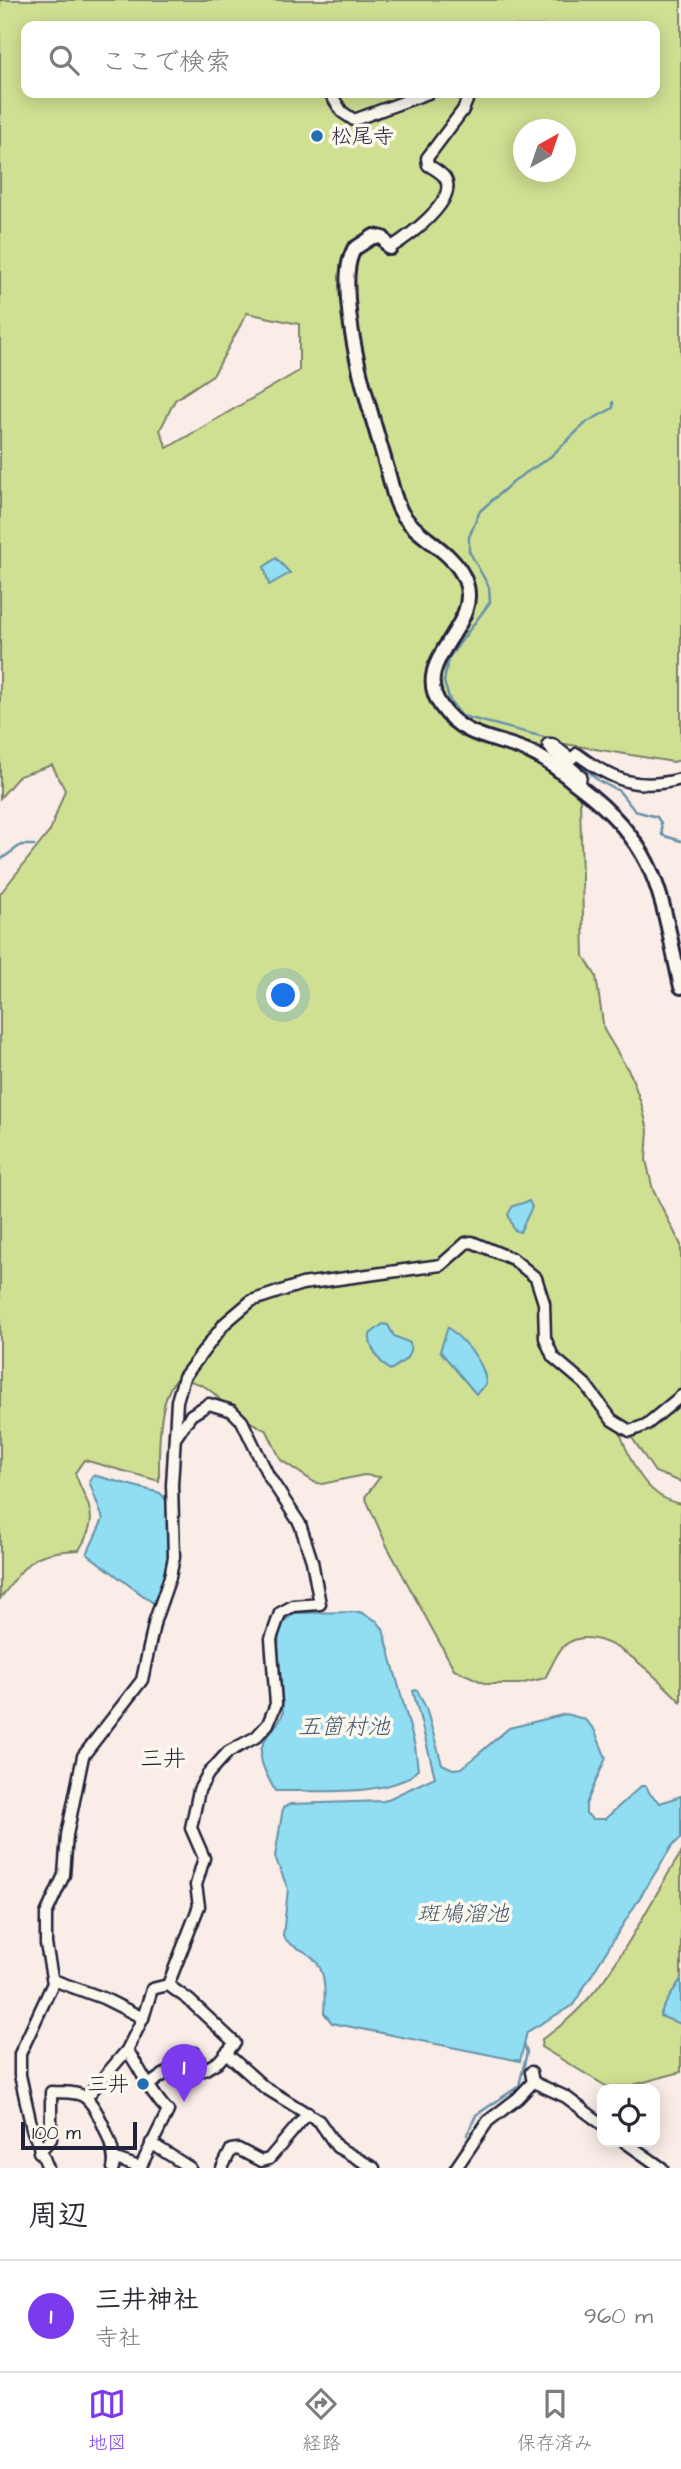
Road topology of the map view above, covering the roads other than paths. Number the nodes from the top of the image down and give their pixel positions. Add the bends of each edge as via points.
1 (333, 98) edge
2 (414, 98) edge
3 (468, 98) edge
4 (390, 248) joint
5 (681, 779) edge
6 (579, 786) junction
7 (681, 987) edge
8 (681, 1396) edge
9 (175, 1439) junction
10 (53, 1980) junction
11 (169, 1985) junction
12 (143, 2018) junction
13 (127, 2050) junction
14 (226, 2053) junction
15 (150, 2084) junction
16 (86, 2098) junction
17 (308, 2113) junction
18 (597, 2120) edge
19 (151, 2143) junction
20 (632, 2147) edge
21 (39, 2152) junction
22 (115, 2164) edge
23 (140, 2167) edge
24 (48, 2168) edge
25 (190, 2168) edge
26 (222, 2168) edge
27 (374, 2168) edge
28 (456, 2168) edge
29 (662, 2168) edge

1 - 2 street via 354,120
3 - 4 street via 427,158 428,165 445,178 442,202 417,230
4 - 6 main road via 383,238 374,236 359,243 350,261 348,304 366,395 403,515 445,553 466,580 465,612 435,663 435,696 448,715 471,734 531,753
5 - 6 street via 653,785 628,783 548,744 581,776
6 - 7 main road via 623,824 646,857 662,901
8 - 9 street via 646,1425 630,1431 618,1426 585,1384 552,1357 536,1278 513,1259 472,1242 441,1265 302,1284 242,1306 184,1377
9 - 10 street via 174,1557 142,1681 83,1756 64,1875 46,1913
9 - 11 street via 191,1415 209,1404 220,1405 242,1421 268,1475 300,1524 320,1604 293,1606 280,1613 271,1639 274,1713 256,1737 215,1765 199,1790 191,1828 204,1858 196,1885 199,1906
10 - 12 street
10 - 21 street via 21,2048 19,2064
11 - 12 street via 152,1989
11 - 14 street via 235,2043
12 - 13 street
13 - 15 street
13 - 16 street
14 - 15 street via 204,2070 195,2053
14 - 17 street via 264,2087
15 - 19 street via 151,2093 167,2111
16 - 21 street via 51,2092 51,2139
16 - 22 street via 101,2120
17 - 26 street via 269,2159 261,2161 232,2150
17 - 27 street via 337,2147
18 - 28 street via 532,2077 518,2098 488,2121
19 - 23 street
19 - 25 street
20 - 29 street
21 - 24 street
22 - 23 street

